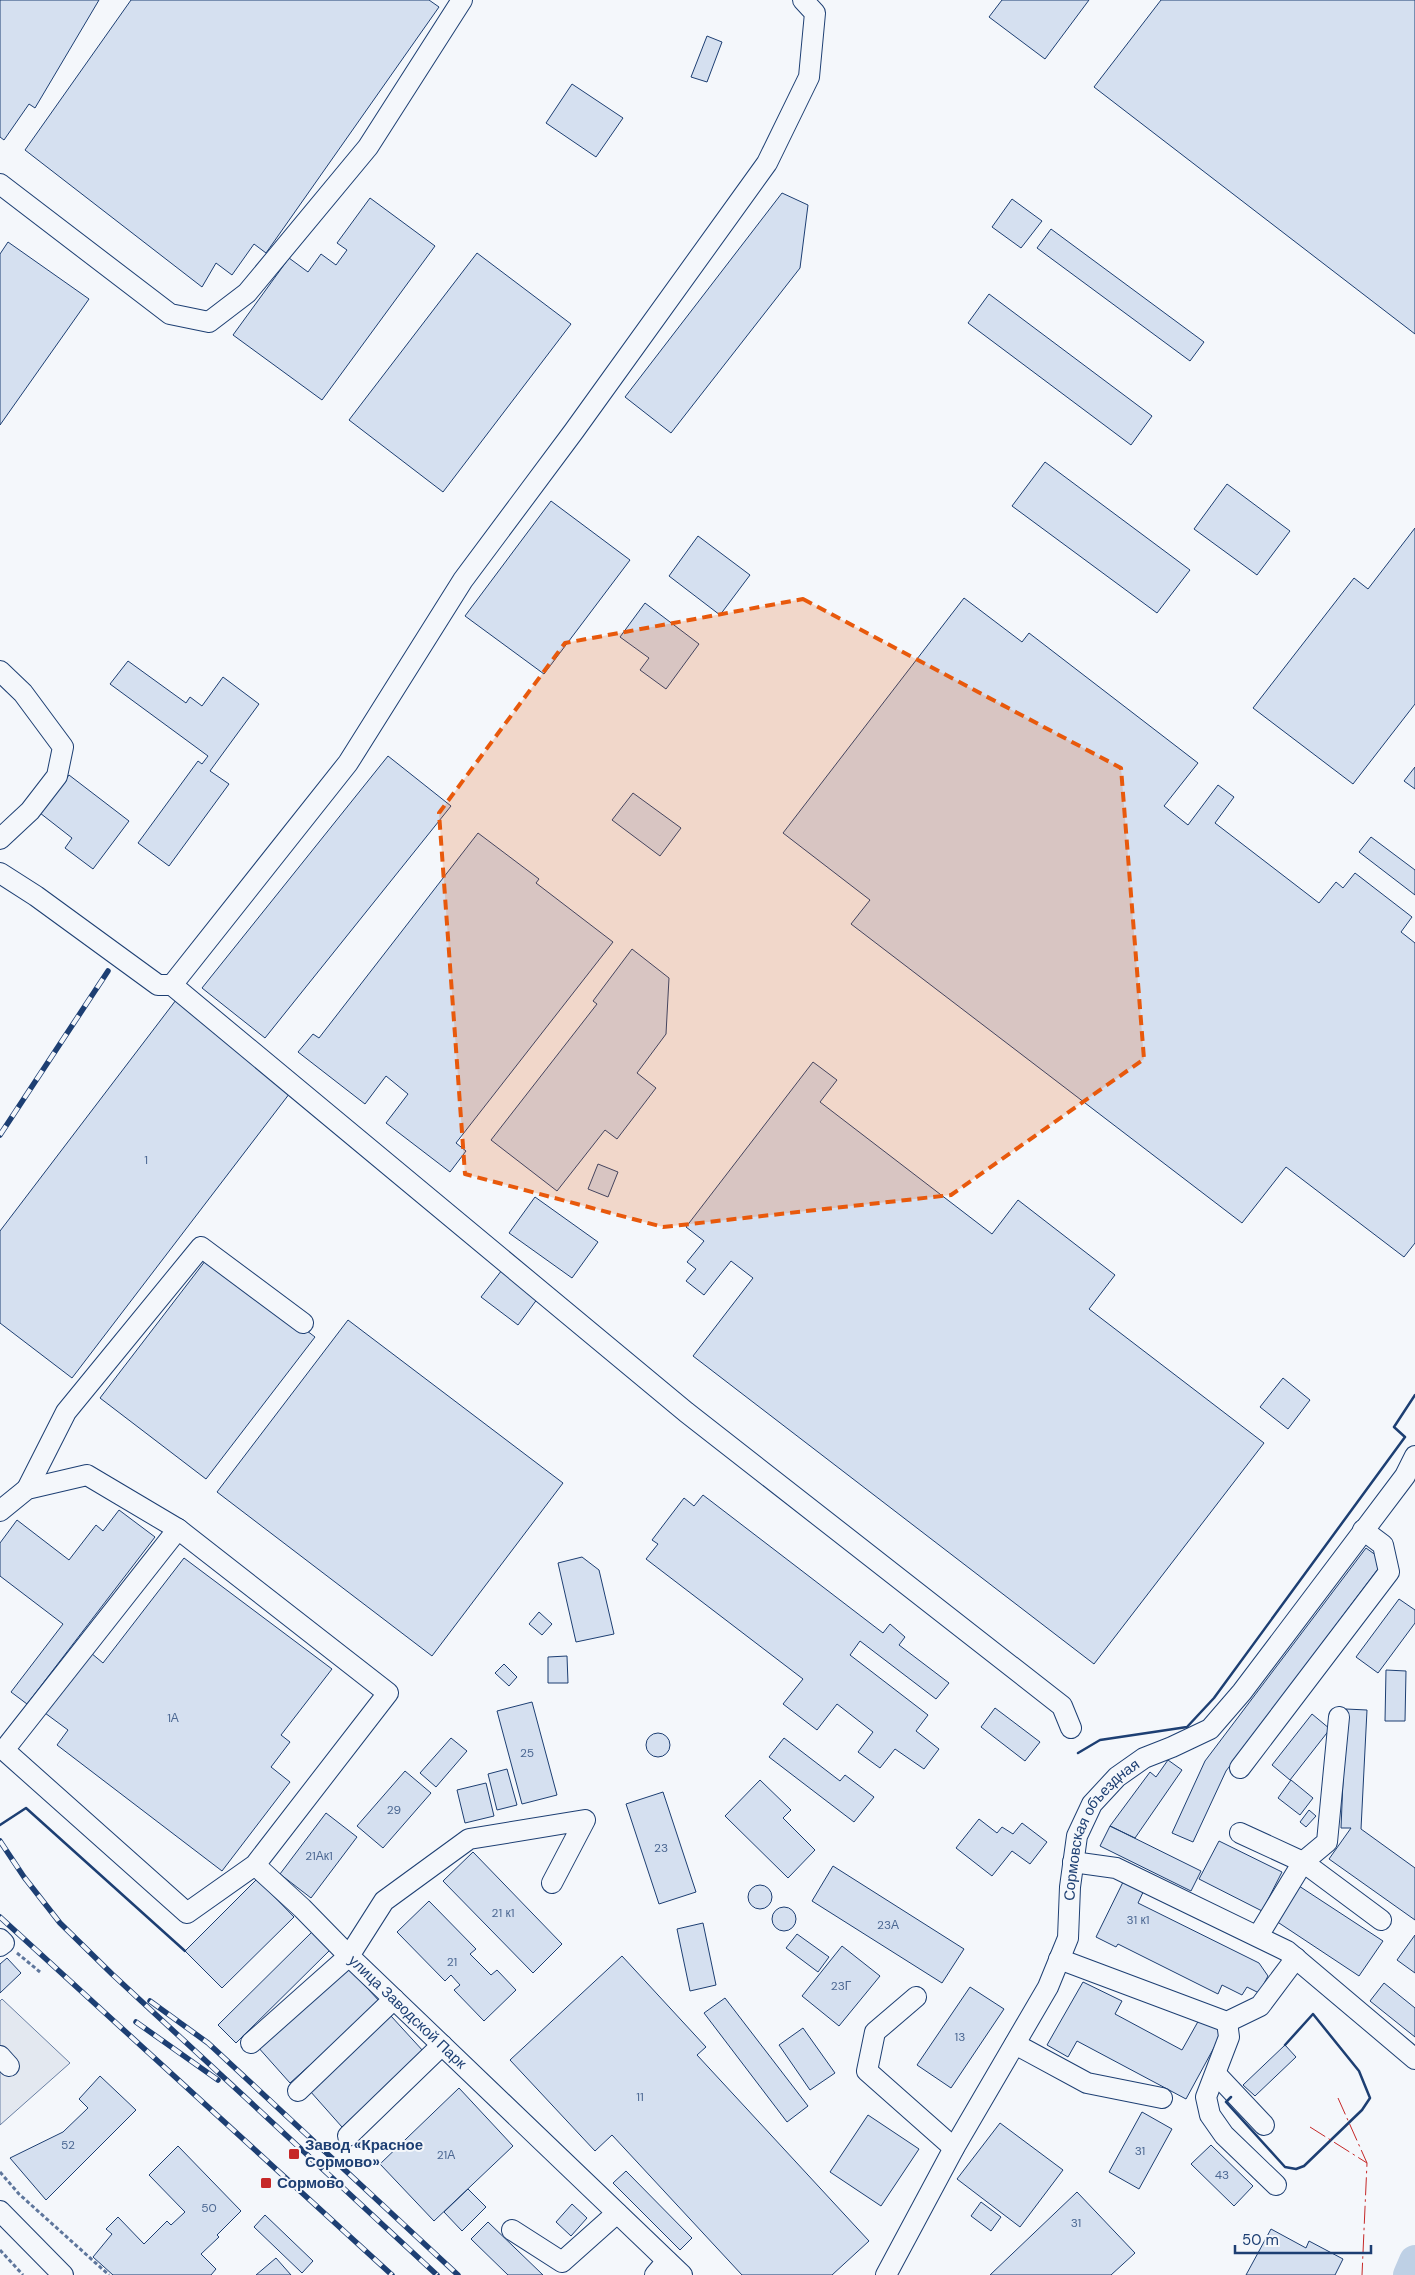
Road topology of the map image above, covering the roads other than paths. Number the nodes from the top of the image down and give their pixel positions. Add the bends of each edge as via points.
1 (462, 0) edge
2 (803, 0) edge
3 (0, 184) edge
4 (0, 671) edge
5 (0, 839) edge
6 (0, 873) edge
7 (172, 985) junction
8 (303, 1323) dead end
9 (1415, 1456) edge
10 (27, 1489) junction
11 (0, 1511) edge
12 (178, 1530) junction
13 (1363, 1530) junction
14 (1339, 1717) dead end
15 (1071, 1728) dead end
16 (2, 1745) edge
17 (1240, 1768) dead end
18 (1240, 1833) dead end
19 (1074, 1862) junction
20 (1303, 1862) junction
21 (255, 1865) junction
22 (552, 1883) dead end
23 (1381, 1920) dead end
24 (1258, 1936) junction
25 (0, 1939) edge
26 (0, 1946) edge
27 (349, 1956) junction
28 (1296, 1958) junction
29 (1059, 1959) junction
30 (916, 1997) dead end
31 (394, 2000) junction
32 (1227, 2022) junction
33 (251, 2043) dead end
34 (1015, 2044) junction
35 (442, 2045) junction
36 (1415, 2059) edge
37 (1216, 2074) junction
38 (298, 2091) dead end
39 (1162, 2098) dead end
40 (1264, 2125) dead end
41 (348, 2136) dead end
42 (954, 2148) junction
43 (1276, 2185) dead end
44 (0, 2211) edge
45 (617, 2213) junction
46 (512, 2230) dead end
47 (661, 2268) edge
48 (63, 2275) edge
49 (682, 2275) edge
50 (886, 2275) edge

1 - 3 street via 368,146 246,293 209,322 170,314
2 - 7 street via 815,13 809,77 767,163 463,580 348,763
4 - 5 street via 23,693 63,746 58,776 30,811
6 - 7 street via 158,984
7 - 15 street via 686,1412 1062,1706
8 - 10 street via 201,1247 66,1412
9 - 13 street, Сормовская объездная
10 - 11 street
10 - 12 street via 87,1475
12 - 16 street
12 - 21 street via 388,1693
13 - 17 street via 1383,1545 1389,1572
13 - 19 street, Сормовская объездная via 1242,1692 1210,1728 1144,1758 1117,1777 1092,1804 1076,1836
14 - 20 street via 1327,1842
16 - 21 street via 186,1913
18 - 20 street
19 - 24 street via 1116,1868
19 - 29 street, Сормовская объездная via 1068,1938
20 - 23 street
20 - 24 street
21 - 27 street
22 - 27 street, улица Заводской Парк via 585,1820 470,1839 384,1901
24 - 28 street
25 - 26 street via 4,1942
27 - 31 street, улица Заводской Парк
27 - 33 street
28 - 32 street via 1260,2006
28 - 36 street
29 - 32 street
29 - 34 street, Сормовская объездная via 1048,1987
30 - 42 street via 875,2032 867,2071
31 - 35 street, улица Заводской Парк
31 - 38 street
32 - 37 street via 1229,2037
34 - 39 street via 1087,2082
34 - 42 street, Сормовская объездная
35 - 41 street
35 - 45 street, улица Заводской Парк
37 - 40 street
37 - 43 street via 1206,2096 1210,2115 1224,2135
42 - 50 street, Сормовская объездная
44 - 48 street
45 - 46 street via 562,2262
45 - 47 street, улица Заводской Парк
47 - 49 street, улица Заводской Парк

